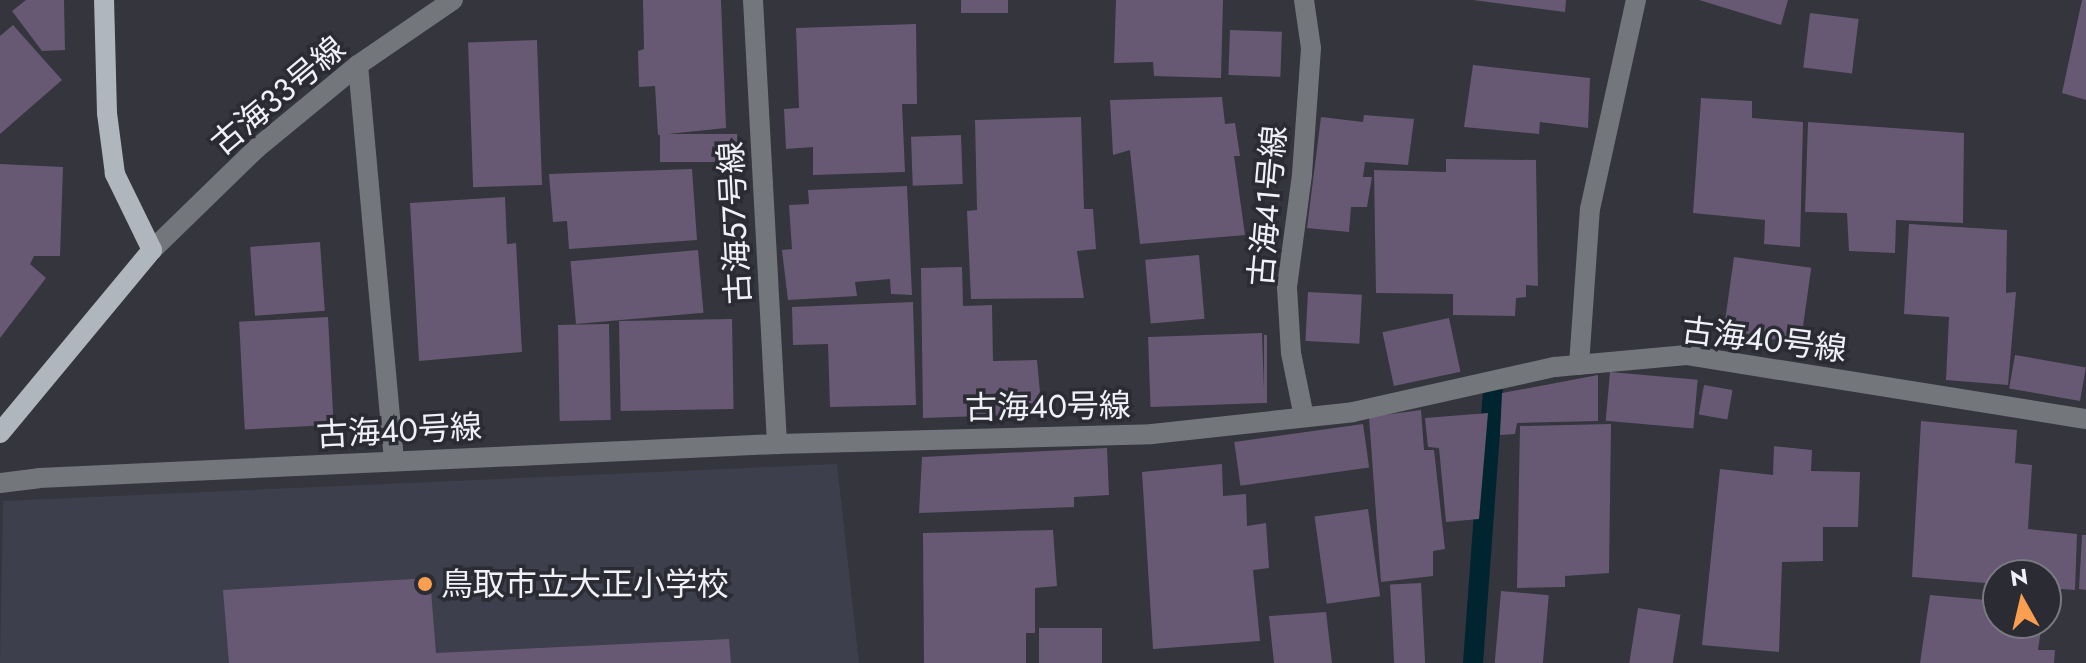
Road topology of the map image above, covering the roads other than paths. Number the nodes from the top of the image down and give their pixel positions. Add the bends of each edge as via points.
1 (104, 0) edge
2 (453, 0) edge
3 (753, 0) edge
4 (1304, 0) edge
5 (1636, 0) edge
6 (358, 65) junction
7 (152, 250) junction
8 (1579, 365) junction
9 (1304, 417) junction
10 (2086, 419) edge
11 (0, 433) edge
12 (777, 444) junction
13 (394, 461) junction
14 (0, 483) edge

1 - 7 main road via 107,113 115,174
2 - 6 street, 古海33号線
3 - 12 street, 古海57号線
4 - 9 street, 古海41号線 via 1311,48 1287,287 1291,353
5 - 8 street via 1590,209
6 - 7 street, 古海33号線 via 257,148
6 - 13 street
7 - 11 main road
8 - 9 street, 古海40号線 via 1353,412
8 - 10 street, 古海40号線 via 1686,355
9 - 12 street, 古海40号線 via 1152,434
12 - 13 street, 古海40号線
13 - 14 street, 古海40号線

